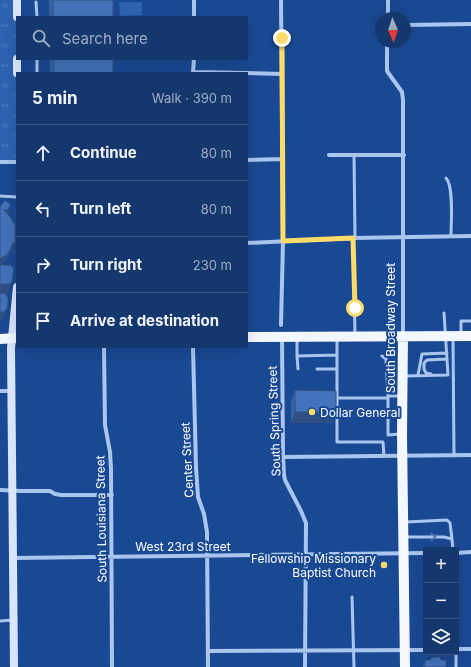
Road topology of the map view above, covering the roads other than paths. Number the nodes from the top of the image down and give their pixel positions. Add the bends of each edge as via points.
1 (17, 0) edge
2 (194, 0) edge
3 (281, 0) edge
4 (388, 0) edge
5 (36, 2) dead end
6 (388, 12) edge
7 (17, 16) edge
8 (36, 16) edge
9 (194, 16) edge
10 (471, 24) edge
11 (411, 25) edge
12 (387, 48) edge
13 (17, 60) edge
14 (37, 60) edge
15 (194, 60) edge
16 (17, 72) edge
17 (37, 72) edge
18 (193, 72) edge
19 (248, 73) edge
20 (282, 74) junction
21 (329, 155) dead end
22 (354, 155) junction
23 (404, 155) junction
24 (283, 159) junction
25 (248, 160) edge
26 (0, 162) edge
27 (16, 162) edge
28 (446, 178) dead end
29 (0, 196) edge
30 (16, 197) edge
31 (451, 236) junction
32 (471, 236) edge
33 (404, 237) junction
34 (354, 238) junction
35 (283, 241) junction
36 (248, 243) edge
37 (16, 300) edge
38 (444, 313) dead end
39 (471, 321) edge
40 (281, 324) dead end
41 (403, 336) junction
42 (458, 336) edge
43 (248, 337) edge
44 (282, 337) junction
45 (297, 337) junction
46 (337, 337) junction
47 (355, 337) junction
48 (14, 338) edge
49 (0, 339) edge
50 (104, 348) edge
51 (193, 348) edge
52 (447, 353) junction
53 (337, 355) junction
54 (297, 356) junction
55 (382, 356) dead end
56 (448, 359) junction
57 (298, 369) dead end
58 (318, 369) dead end
59 (337, 369) junction
60 (454, 374) junction
61 (418, 375) junction
62 (443, 375) junction
63 (448, 375) junction
64 (403, 376) junction
65 (0, 391) edge
66 (11, 391) junction
67 (403, 396) junction
68 (388, 397) junction
69 (337, 398) junction
70 (402, 434) junction
71 (388, 435) junction
72 (383, 442) junction
73 (471, 455) edge
74 (384, 456) junction
75 (403, 456) junction
76 (454, 456) junction
77 (283, 457) junction
78 (0, 490) edge
79 (12, 490) junction
80 (112, 495) junction
81 (404, 522) junction
82 (404, 537) junction
83 (452, 539) junction
84 (453, 547) edge
85 (471, 552) edge
86 (423, 553) edge
87 (459, 553) edge
88 (306, 554) junction
89 (404, 554) junction
90 (208, 555) junction
91 (112, 556) junction
92 (13, 558) junction
93 (352, 597) dead end
94 (13, 620) junction
95 (0, 621) edge
96 (405, 649) junction
97 (471, 649) edge
98 (306, 650) junction
99 (354, 650) junction
100 (423, 650) edge
101 (208, 651) junction
102 (459, 651) edge
103 (456, 655) edge
104 (14, 667) edge
105 (112, 667) edge
106 (208, 667) edge
107 (306, 667) edge
108 (354, 667) edge
109 (405, 667) edge
110 (456, 667) edge

1 - 7 main road
2 - 9 street
3 - 20 street
4 - 6 street
5 - 8 lane
10 - 11 street
12 - 23 street, South Broadway Street via 387,71 402,93
13 - 16 main road
14 - 17 lane
15 - 18 street
19 - 20 street
20 - 24 street
21 - 22 street
22 - 23 street
22 - 34 lane
23 - 33 street, South Broadway Street
24 - 25 street
24 - 35 street
26 - 27 street
28 - 31 lane via 451,188
29 - 30 lane
31 - 32 street
31 - 33 street
33 - 34 street
33 - 41 street, South Broadway Street
34 - 35 street
34 - 47 lane
35 - 36 street
35 - 40 street
37 - 48 main road
38 - 42 lane
39 - 42 lane via 461,321
41 - 42 main road
41 - 47 main road
41 - 64 main road, South Broadway Street
42 - 52 lane
42 - 60 lane
43 - 44 main road
44 - 45 main road
44 - 77 street, South Spring Street
45 - 46 main road
45 - 54 lane
46 - 47 main road
46 - 53 lane
48 - 49 main road
48 - 66 main road
50 - 80 street, South Louisiana Street via 105,425 110,452
51 - 90 street, Center Street via 198,497 206,523
52 - 56 lane
52 - 61 lane via 422,354
53 - 54 lane
53 - 59 lane
54 - 57 lane
55 - 68 lane via 386,359
56 - 62 lane via 427,360 423,365 426,373
56 - 63 lane
58 - 59 lane
59 - 69 lane
60 - 63 lane
60 - 76 lane
61 - 62 lane
61 - 64 lane
62 - 63 lane
64 - 67 main road, South Broadway Street
65 - 66 street
66 - 79 main road
67 - 68 lane
67 - 70 main road, South Broadway Street
68 - 69 lane
68 - 71 lane
69 - 72 lane via 337,442
70 - 71 lane
70 - 75 main road, South Broadway Street
71 - 72 lane
72 - 74 lane
73 - 76 street
74 - 75 street
74 - 77 street
75 - 76 street
75 - 81 main road, South Broadway Street
77 - 88 street, South Spring Street via 285,480 306,523
78 - 79 street
79 - 80 street via 50,491 61,495
79 - 92 main road
80 - 91 street, South Louisiana Street
81 - 82 main road, South Broadway Street
81 - 83 lane via 447,520 450,523
82 -> 83 lane
82 - 89 main road, South Broadway Street
83 - 84 lane
85 - 87 street
86 - 89 street, West 23rd Street
88 - 89 street, West 23rd Street
88 - 90 street, West 23rd Street
88 - 98 street, South Spring Street
89 - 96 main road, South Broadway Street
90 - 91 street, West 23rd Street
90 - 101 street, Center Street
91 - 92 street, West 23rd Street
91 - 105 street, South Louisiana Street
92 - 94 main road
93 - 99 lane
94 - 95 lane
94 - 104 main road
96 - 99 street
96 - 100 street
96 - 109 main road, South Broadway Street
97 - 102 street
98 - 99 street
98 - 101 street
98 - 107 street, South Spring Street
99 - 108 lane
101 - 106 street, Center Street
103 - 110 lane

